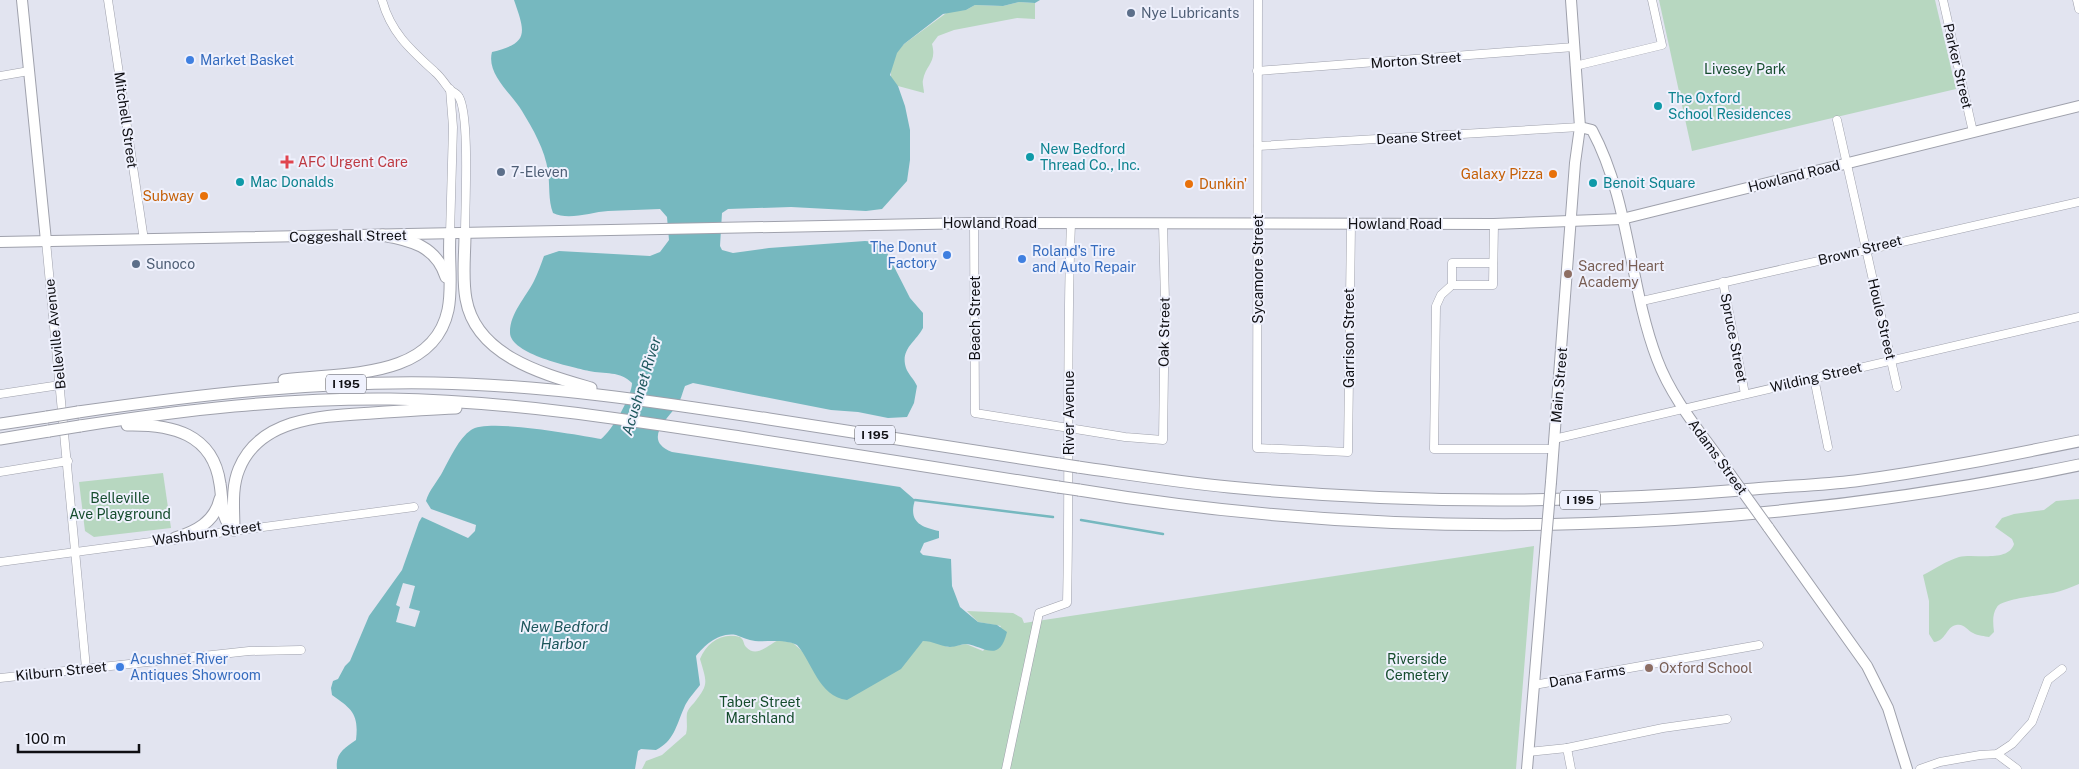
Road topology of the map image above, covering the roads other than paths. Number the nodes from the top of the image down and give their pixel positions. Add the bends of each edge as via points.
1 (22, 0) edge
2 (108, 0) edge
3 (382, 0) edge
4 (1258, 0) edge
5 (1571, 0) edge
6 (1652, 0) edge
7 (1943, 0) edge
8 (2077, 0) edge
9 (2079, 9) edge
10 (1574, 47) junction
11 (1576, 66) junction
12 (1258, 71) junction
13 (29, 72) junction
14 (0, 76) edge
15 (450, 89) junction
16 (2079, 106) edge
17 (1837, 120) dead end
18 (1580, 127) junction
19 (1973, 132) junction
20 (1258, 146) junction
21 (1848, 163) junction
22 (2079, 202) edge
23 (1622, 218) junction
24 (1572, 222) junction
25 (974, 223) junction
26 (1071, 223) junction
27 (1163, 224) junction
28 (1258, 224) junction
29 (1351, 224) junction
30 (1494, 224) junction
31 (696, 228) joint
32 (450, 234) junction
33 (465, 234) junction
34 (382, 235) junction
35 (144, 240) junction
36 (46, 241) junction
37 (0, 242) edge
38 (1866, 248) junction
39 (1493, 263) junction
40 (1723, 282) junction
41 (1452, 285) junction
42 (449, 294) junction
43 (1642, 301) junction
44 (2079, 317) edge
45 (1891, 359) junction
46 (1814, 378) junction
47 (60, 385) junction
48 (1897, 387) dead end
49 (0, 394) edge
50 (1745, 394) junction
51 (194, 396) junction
52 (616, 396) junction
53 (538, 407) junction
54 (1683, 410) junction
55 (0, 424) edge
56 (80, 426) junction
57 (1069, 427) junction
58 (0, 440) edge
59 (2079, 441) edge
60 (1554, 444) junction
61 (1828, 447) dead end
62 (1348, 452) joint
63 (68, 462) junction
64 (2079, 465) edge
65 (0, 472) edge
66 (220, 488) junction
67 (414, 507) dead end
68 (234, 530) junction
69 (175, 538) junction
70 (77, 550) junction
71 (0, 562) edge
72 (1759, 645) dead end
73 (300, 650) dead end
74 (86, 668) junction
75 (2062, 668) dead end
76 (0, 678) edge
77 (1534, 685) junction
78 (1727, 719) dead end
79 (1567, 748) junction
80 (1528, 752) junction
81 (1997, 754) junction
82 (1006, 769) edge
83 (1527, 769) edge
84 (1571, 769) edge
85 (1907, 769) edge
86 (1920, 769) edge
87 (2017, 769) edge

1 - 13 main road, Belleville Avenue
2 - 35 street, Mitchell Street
3 - 15 street via 387,19 398,37
4 - 12 street, Sycamore Street
5 - 10 main road, Main Street
6 - 11 street via 1662,45
7 - 19 street, Parker Street
8 - 9 street
10 - 11 main road, Main Street
10 - 12 street, Morton Street
11 - 18 main road, Main Street
12 - 20 street, Sycamore Street
13 - 14 street
13 - 36 main road, Belleville Avenue
15 - 32 street via 454,127
15 - 33 street via 458,95 464,117
16 - 19 main road, Howland Road
17 - 21 street, Houle Street
18 - 20 street, Deane Street
18 - 23 main road, Adams Street via 1592,130 1598,142
18 - 24 main road, Main Street
19 - 21 main road, Howland Road
20 - 28 street, Sycamore Street
21 - 23 main road, Howland Road
21 - 38 street, Houle Street
22 - 38 street, Brown Street
23 - 24 main road, Howland Road
23 - 43 main road, Adams Street
24 - 30 main road, Howland Road
24 - 60 main road, Main Street
25 - 26 main road, Howland Road
25 - 31 main road, Howland Road
25 - 57 street, Beach Street via 975,413
26 - 27 main road, Howland Road
26 - 57 street, River Avenue via 1067,306
27 - 28 main road, Howland Road
27 - 57 street, Oak Street via 1163,440
28 - 29 main road, Howland Road
28 - 62 street, Sycamore Street via 1257,448
29 - 30 main road, Howland Road
29 - 62 street, Garrison Street
30 - 39 street
31 - 33 main road, Coggeshall Street
32 - 33 main road, Coggeshall Street
32 - 34 main road, Coggeshall Street
32 - 42 highway
33 - 52 highway via 466,298 473,319 486,337 505,354 528,366
34 - 35 main road, Coggeshall Street
34 - 42 highway via 415,242 432,251 445,273
35 - 36 main road, Coggeshall Street
36 - 37 main road, Coggeshall Street
36 - 47 street, Belleville Avenue
38 - 40 street, Brown Street
38 - 45 street, Houle Street
39 - 41 street via 1452,263
39 - 41 street via 1493,286
40 - 43 street, Brown Street
40 - 50 street, Spruce Street
41 - 60 street, Wilding Street via 1439,298 1434,317 1434,449
42 - 51 highway via 446,316 435,338 423,351 402,363
43 - 54 main road, Adams Street via 1658,361
44 - 45 street, Wilding Street
45 - 46 street, Wilding Street
45 - 48 street, Houle Street
46 - 50 street, Wilding Street
46 - 61 street
47 - 49 street
47 - 63 street, Belleville Avenue
50 - 54 street, Wilding Street
51 - 52 highway, I 195 via 313,385 432,383
51 - 55 highway, I 195, bridge
52 - 59 highway, I 195, bridge via 1203,484 1441,500 1690,495 1854,481
53 - 56 highway, I 195 via 404,400 301,401 212,407
53 - 64 highway, I 195, bridge via 1154,502 1292,516 1421,523 1531,524 1703,517 1840,504 1955,488
53 - 68 highway via 327,416 286,426 258,442 241,463 234,486
54 - 60 street, Wilding Street
54 - 85 main road, Adams Street, bridge via 1867,666 1888,708
56 - 58 highway, I 195, bridge
56 - 66 highway via 149,425 178,430 192,437 206,451 216,466
57 - 82 street, River Avenue via 1067,603 1039,613
60 - 77 main road, Main Street, bridge
63 - 65 street
63 - 70 street, Belleville Avenue
66 - 68 highway via 224,515
66 - 69 highway via 218,508 210,519 195,530
67 - 68 street, Washburn Street
68 - 69 street, Washburn Street
69 - 70 street, Washburn Street
70 - 71 street, Washburn Street
70 - 74 street, Belleville Avenue
72 - 77 street, Dana Farms
73 - 74 street, Kilburn Street via 249,650
74 - 76 street, Kilburn Street
75 - 81 street via 2048,680 2032,722 2012,744
77 - 80 main road, Main Street
78 - 79 street via 1663,728
79 - 80 street
79 - 84 street
80 - 83 main road, Main Street
81 - 86 street via 1940,762
81 - 87 street

